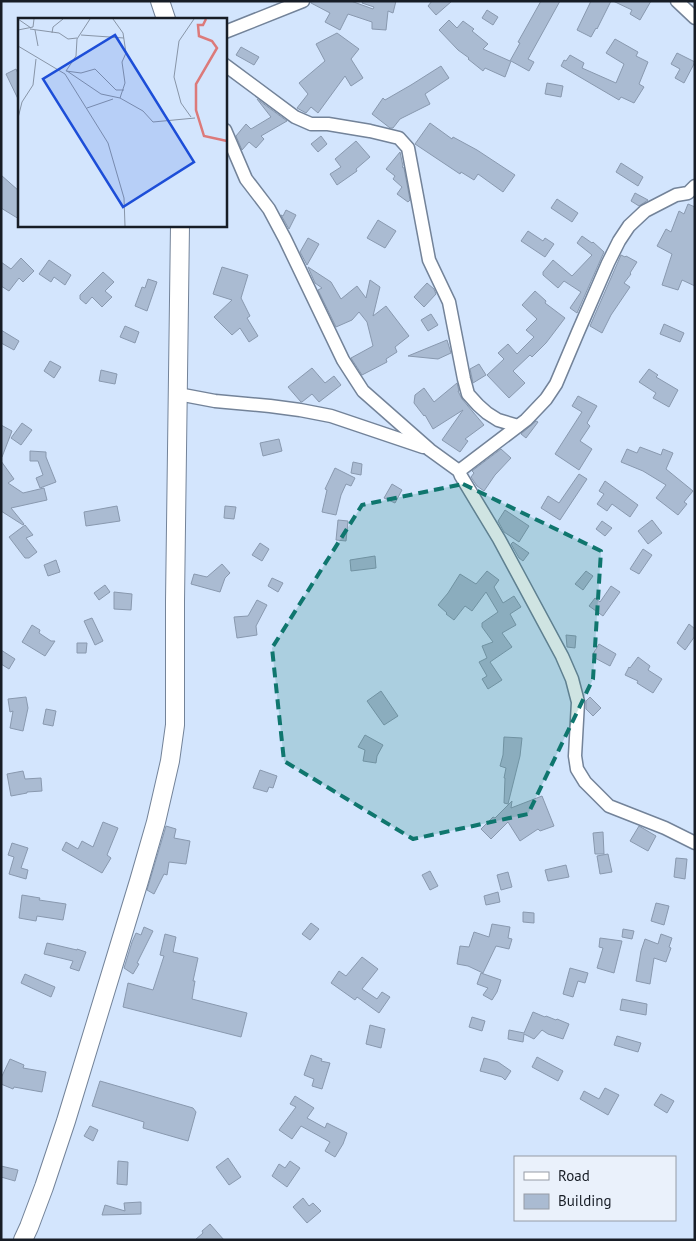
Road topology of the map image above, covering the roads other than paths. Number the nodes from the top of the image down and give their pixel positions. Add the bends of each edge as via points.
1 (160, 1) edge
2 (304, 1) edge
3 (677, 1) edge
4 (166, 18) edge
5 (695, 18) edge
6 (226, 32) edge
7 (226, 66) edge
8 (226, 132) edge
9 (695, 186) edge
10 (180, 226) edge
11 (178, 394) junction
12 (518, 426) junction
13 (430, 450) junction
14 (459, 471) junction
15 (695, 843) edge
16 (23, 1240) edge

1 - 4 main road
2 - 6 street
3 - 5 street
7 - 12 street via 295,117 311,124 328,124 399,138 408,148 429,260 449,302 468,394 498,420
8 - 13 street via 246,179 269,209 362,392
9 - 12 street via 688,193 676,195 645,211 629,226 604,272 556,384 546,399
10 - 11 main road
11 - 13 street via 331,416
11 - 16 main road via 175,725 170,761 156,822 66,1121
12 - 14 street
13 - 14 street
14 - 15 street via 500,539 562,656 578,702 575,756 577,769 585,782 609,806

